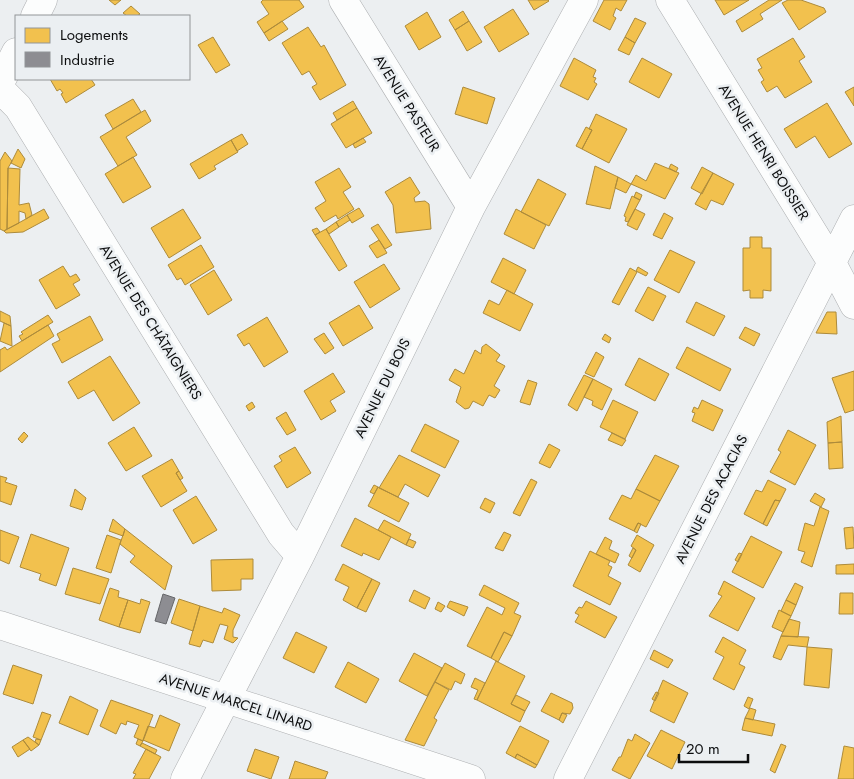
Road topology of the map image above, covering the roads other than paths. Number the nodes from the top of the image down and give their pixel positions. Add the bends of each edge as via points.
1 (43, 0) edge
2 (343, 0) edge
3 (584, 0) edge
4 (670, 0) edge
5 (36, 15) edge
6 (15, 54) edge
7 (0, 83) edge
8 (0, 89) edge
9 (471, 207) junction
10 (854, 219) edge
11 (832, 263) junction
12 (854, 305) edge
13 (300, 556) junction
14 (0, 625) edge
15 (227, 698) junction
16 (185, 779) edge
17 (471, 779) edge
18 (568, 779) edge

1 - 5 street
2 - 9 street, AVENUE PASTEUR
3 - 9 street, AVENUE DU BOIS
4 - 11 street, AVENUE HENRI BOISSIER
6 - 7 street
8 - 13 street, AVENUE DES CHÂTAIGNIERS via 18,106 281,534
9 - 13 street, AVENUE DU BOIS
10 - 11 street, AVENUE DES ACACIAS
11 - 12 street, AVENUE HENRI BOISSIER
11 - 18 street, AVENUE DES ACACIAS
13 - 15 street, AVENUE DU BOIS
14 - 15 street, AVENUE MARCEL LINARD
15 - 16 street, AVENUE DU BOIS
15 - 17 street, AVENUE MARCEL LINARD

